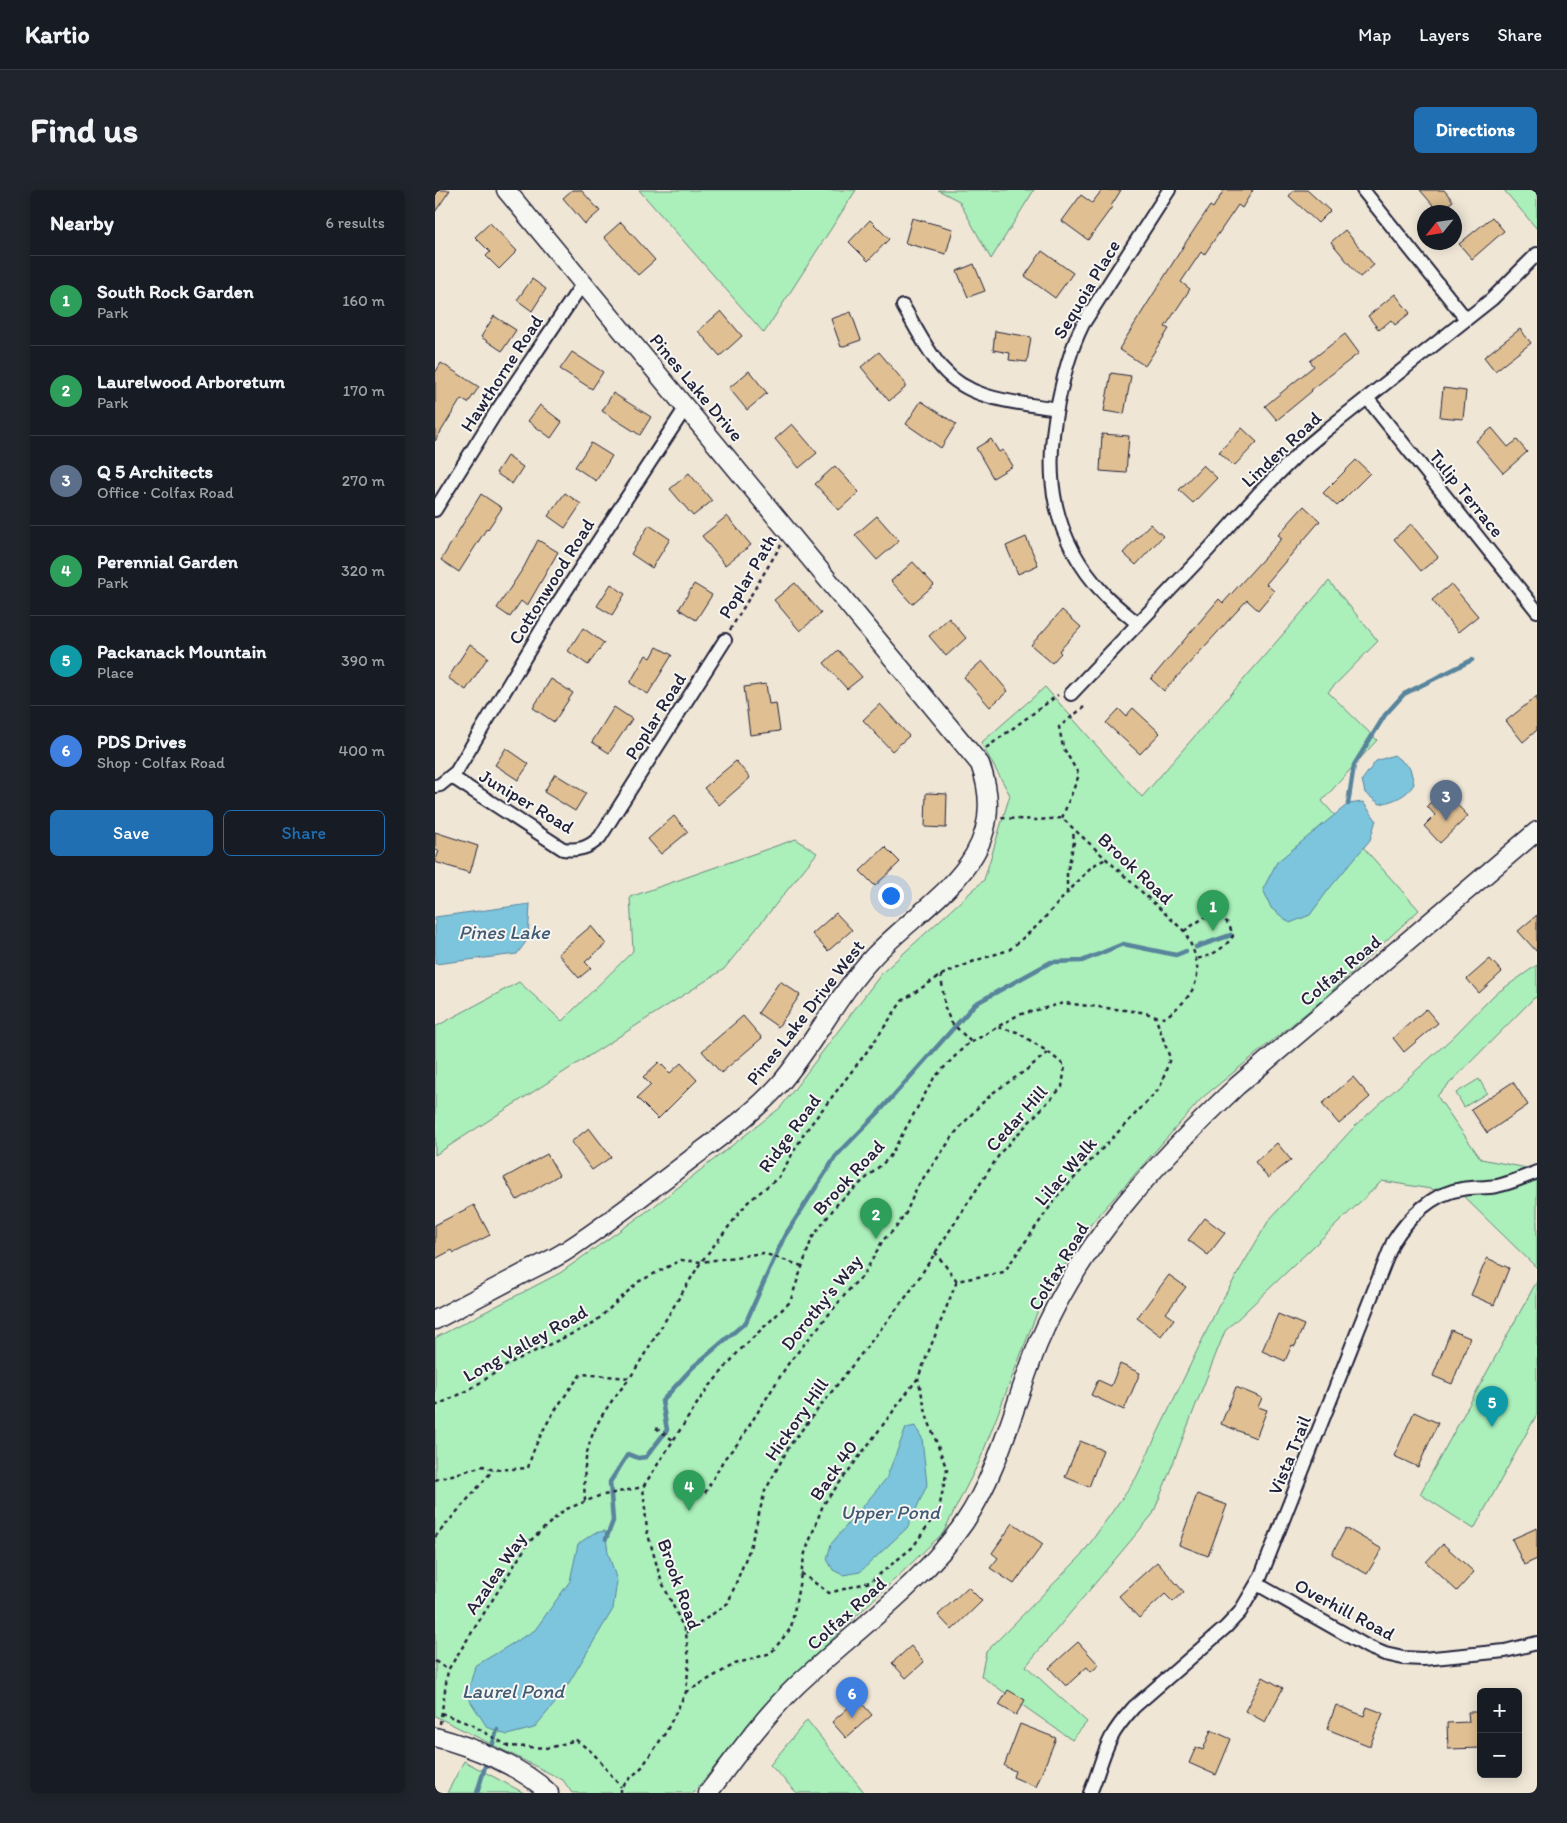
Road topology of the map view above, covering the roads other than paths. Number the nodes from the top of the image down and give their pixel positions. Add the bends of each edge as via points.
1 (506, 190) edge
2 (1169, 190) edge
3 (1363, 190) edge
4 (1537, 254) edge
5 (583, 282) junction
6 (903, 306) dead end
7 (1466, 319) junction
8 (1367, 398) junction
9 (686, 407) junction
10 (1057, 409) junction
11 (435, 510) edge
12 (855, 611) joint
13 (1537, 611) edge
14 (1138, 624) junction
15 (725, 640) road end
16 (1068, 693) road end
17 (452, 777) junction
18 (435, 786) edge
19 (616, 812) joint
20 (1537, 831) edge
21 (1537, 1172) edge
22 (435, 1320) edge
23 (1257, 1584) junction
24 (1537, 1643) edge
25 (437, 1738) edge
26 (549, 1793) edge
27 (708, 1793) edge
28 (1090, 1793) edge

1 - 5 street, Pines Lake Drive
2 - 10 street, Sequoia Place via 1073,343
3 - 7 street
4 - 7 street, Linden Road via 1492,299
5 - 9 street, Pines Lake Drive
5 - 11 street, Hawthorne Road
6 - 10 street via 941,368 954,380 987,396
7 - 8 street, Linden Road
8 - 13 street, Tulip Terrace
8 - 14 street, Linden Road via 1299,454 1259,493
9 - 12 street, Pines Lake Drive
9 - 17 street, Cottonwood Road via 551,612
10 - 14 street, Sequoia Place via 1052,443 1052,485 1064,536 1085,572 1105,596
12 - 22 street, Pines Lake Drive West via 980,764 989,798 988,817 975,855 949,889 863,968 795,1064 760,1104 568,1250
14 - 16 street, Linden Road
15 - 19 street, Poplar Road
17 - 18 street, Juniper Road
17 - 19 street, Juniper Road via 563,849 583,849 592,844
20 - 27 street, Colfax Road via 1237,1086 1158,1164 1070,1280 1038,1344 991,1471 964,1522 918,1576 789,1693
21 - 23 street, Vista Trail via 1497,1186 1461,1189 1444,1195 1428,1204 1402,1228 1393,1242
23 - 24 street, Overhill Road via 1368,1647 1403,1658 1505,1651
23 - 28 street, Vista Trail via 1240,1612 1121,1721 1104,1753
25 - 26 street via 516,1767

